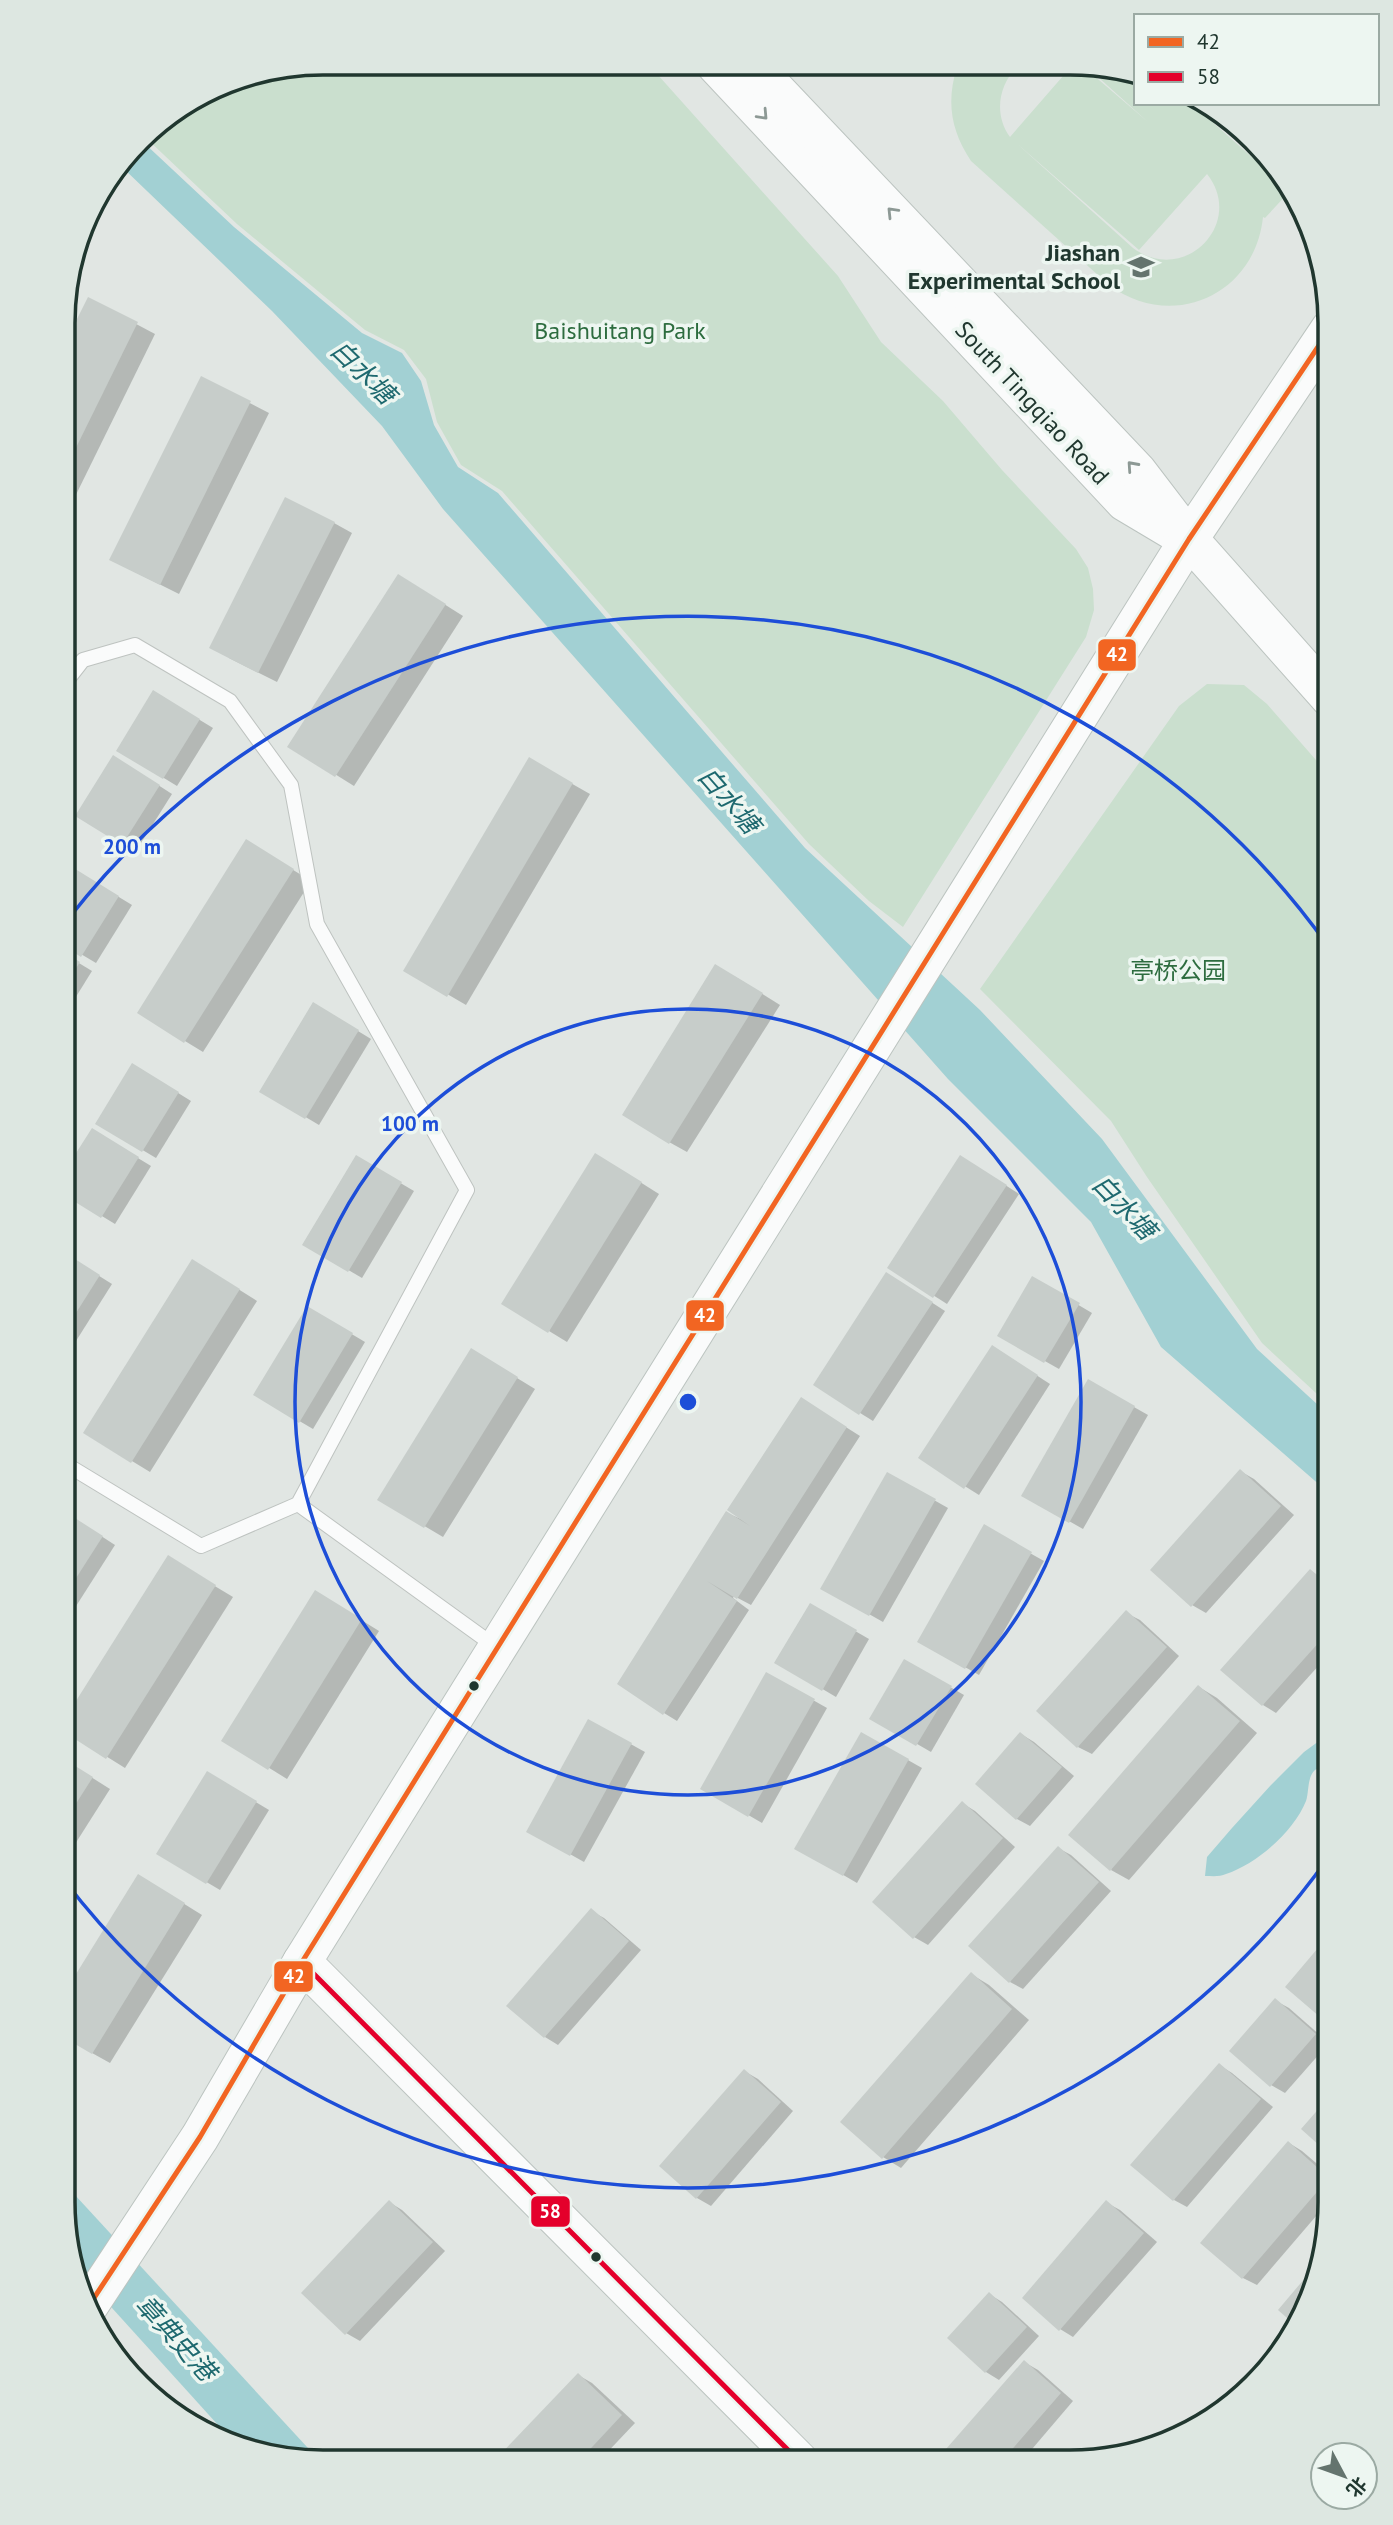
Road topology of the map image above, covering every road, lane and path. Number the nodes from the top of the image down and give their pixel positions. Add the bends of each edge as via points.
1 (726, 75) edge
2 (761, 75) edge
3 (1318, 348) edge
4 (1189, 540) junction
5 (75, 670) edge
6 (1318, 685) edge
7 (75, 1470) edge
8 (298, 1504) junction
9 (497, 1648) junction
10 (302, 1962) junction
11 (95, 2297) edge
12 (788, 2450) edge

1 -> 4 street, South Tingqiao Road via 1125,502
4 -> 2 street, South Tingqiao Road via 1137,471
3 - 4 street
4 - 6 street, South Tingqiao Road
4 - 9 street
5 - 8 lane via 83,660 135,645 230,701 291,785 317,924 467,1190
7 - 8 lane via 201,1546
8 - 9 lane
9 - 10 street
10 - 11 street via 200,2137
10 - 12 street

